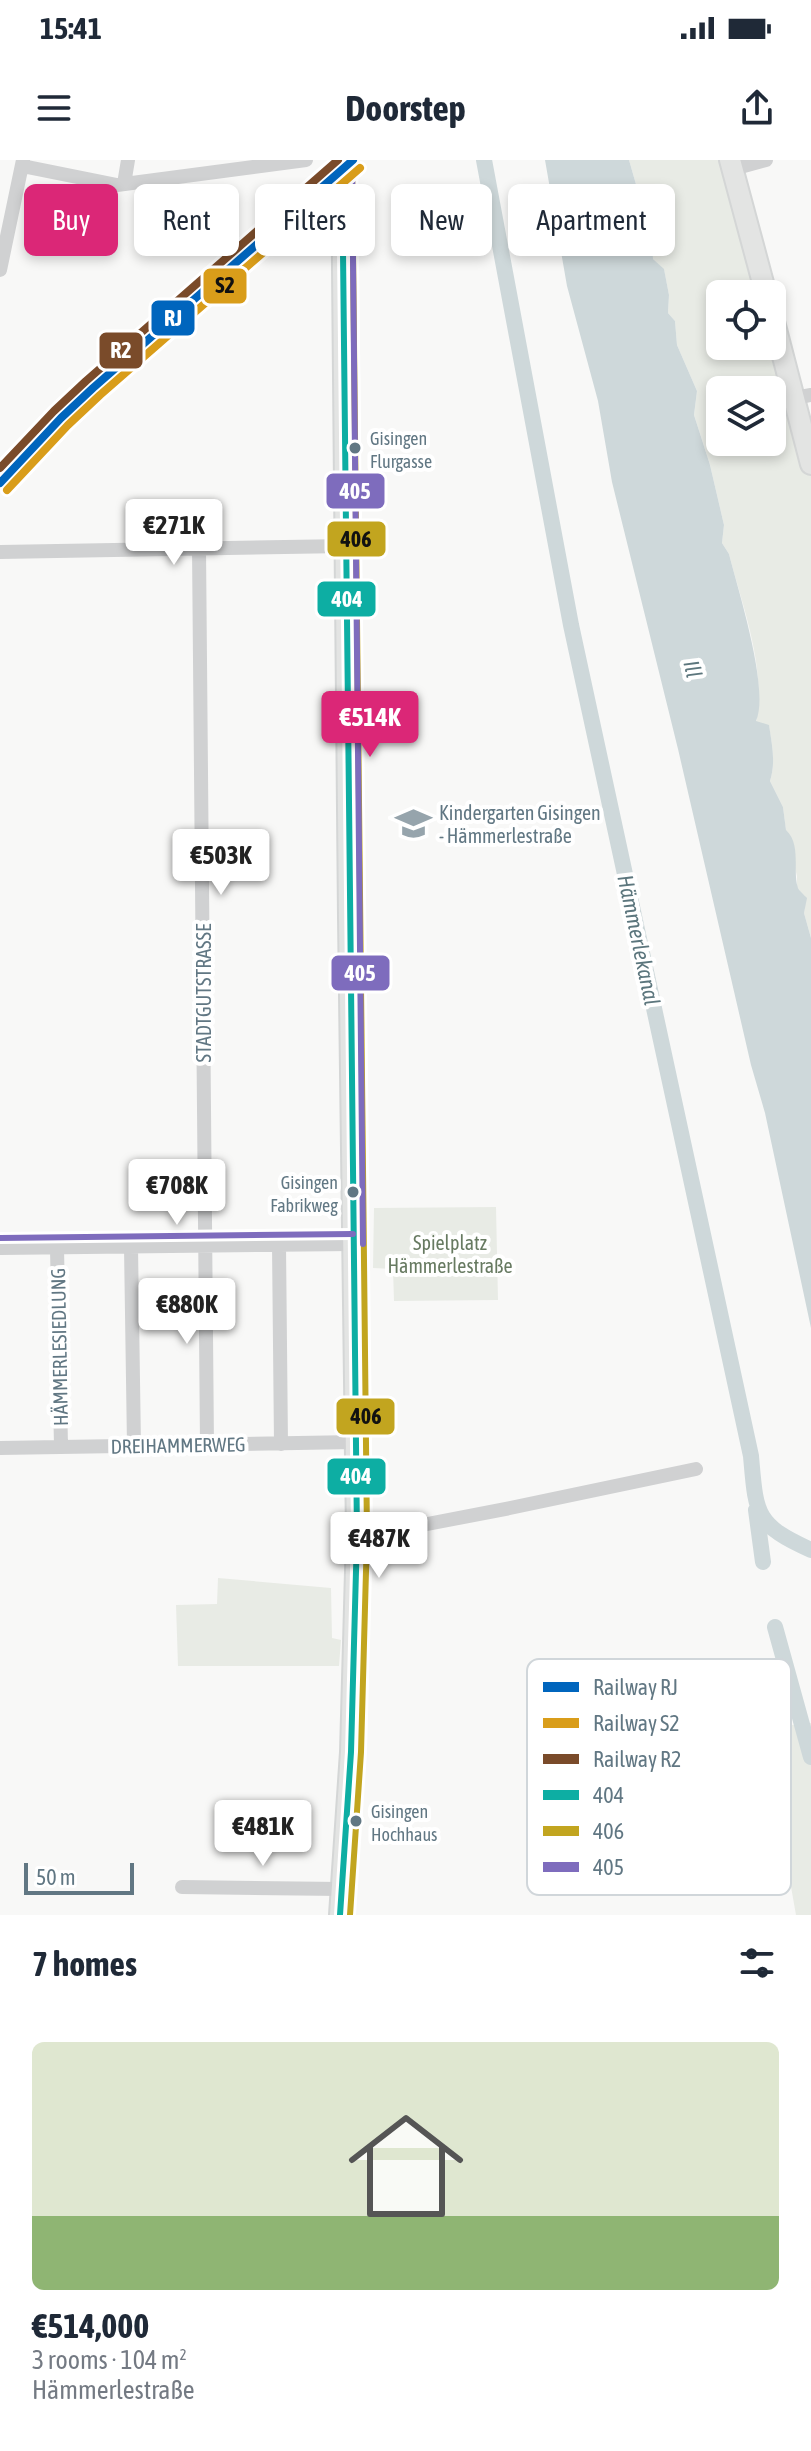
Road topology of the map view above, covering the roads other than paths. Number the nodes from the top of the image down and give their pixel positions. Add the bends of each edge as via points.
1 (128, 160) edge
2 (306, 160) edge
3 (342, 160) edge
4 (766, 160) edge
5 (22, 163) edge
6 (731, 164) edge
7 (124, 184) junction
8 (0, 270) edge
9 (762, 280) edge
10 (786, 351) edge
11 (803, 396) edge
12 (811, 464) edge
13 (346, 546) junction
14 (199, 548) junction
15 (0, 552) edge
16 (353, 1244) junction
17 (279, 1245) junction
18 (205, 1246) junction
19 (131, 1247) junction
20 (0, 1248) edge
21 (57, 1248) junction
22 (356, 1442) junction
23 (281, 1444) junction
24 (207, 1445) junction
25 (61, 1446) junction
26 (134, 1446) junction
27 (0, 1448) edge
28 (696, 1469) dead end
29 (357, 1535) junction
30 (182, 1887) dead end
31 (341, 1889) junction
32 (340, 1915) edge

1 - 7 street
2 - 7 street
3 - 13 street
4 - 6 street
5 - 7 street
5 - 8 street
6 - 9 street
10 - 11 street
11 - 12 street
13 - 14 street
13 - 16 street
14 - 15 street
14 - 18 street, STADTGUTSTRASSE
16 - 17 street
16 - 22 street
17 - 18 street
17 - 23 street
18 - 19 street
18 - 24 street
19 - 21 street
19 - 26 street
20 - 21 street
21 - 25 street, HÄMMERLESIEDLUNG
22 - 23 street, DREIHAMMERWEG
22 - 29 street
23 - 24 street, DREIHAMMERWEG
24 - 26 street, DREIHAMMERWEG
25 - 26 street, DREIHAMMERWEG
25 - 27 street, DREIHAMMERWEG
28 - 29 street
29 - 31 street via 354,1691
30 - 31 street
31 - 32 street

